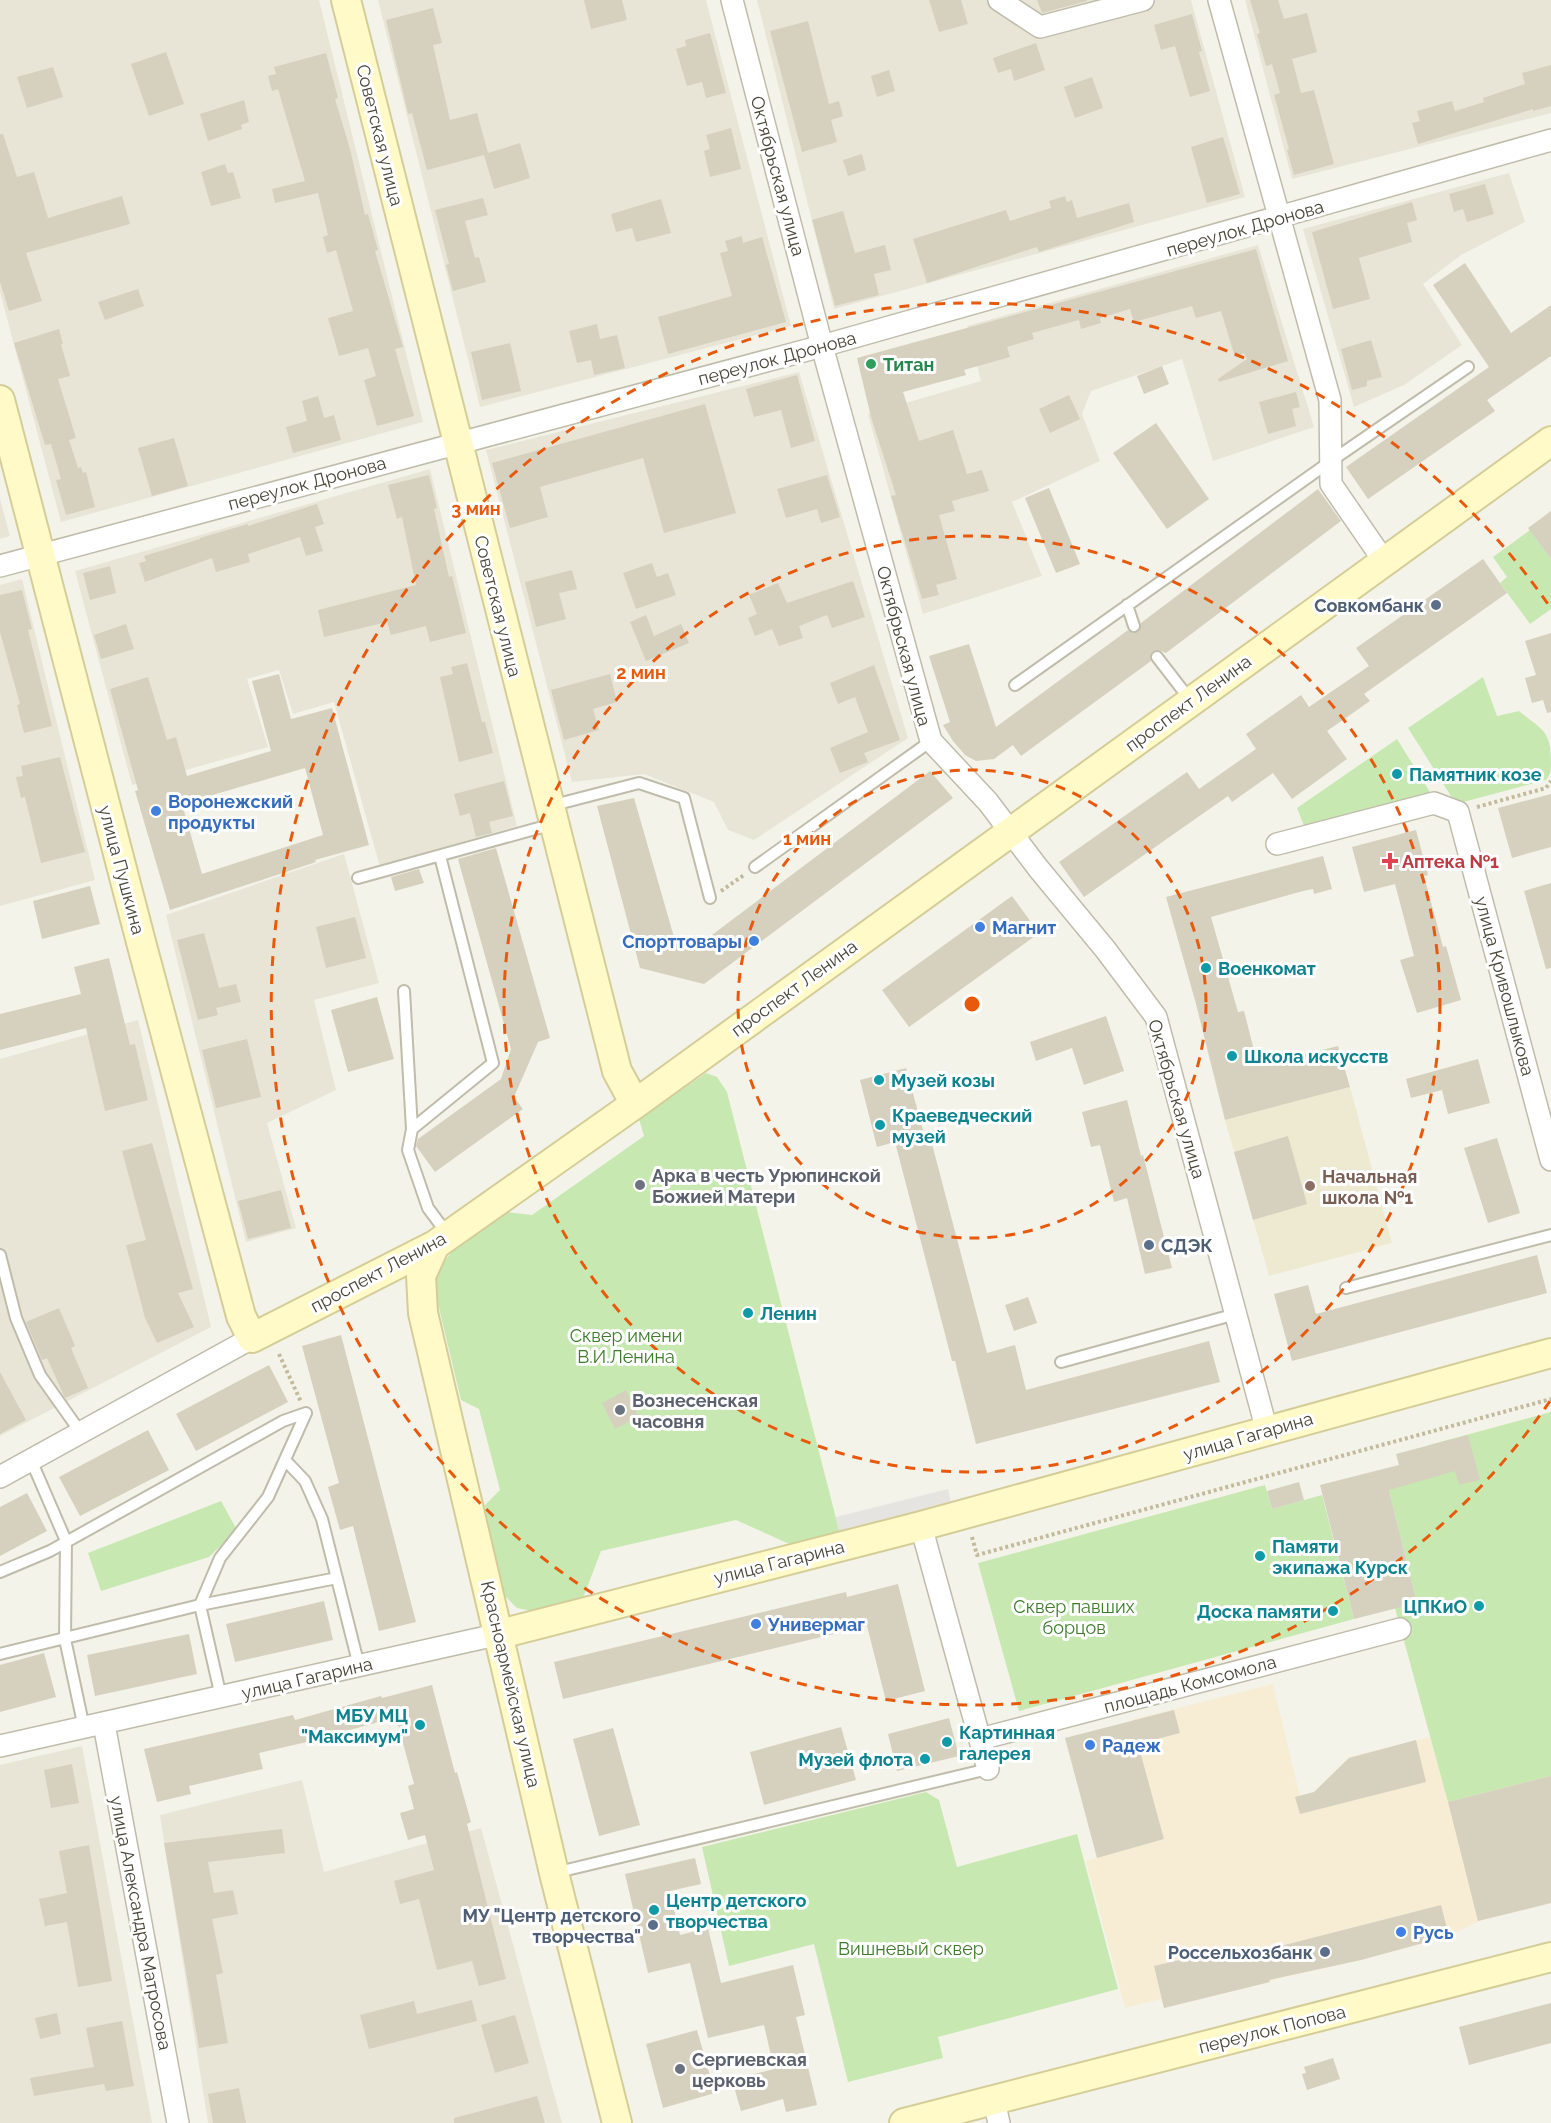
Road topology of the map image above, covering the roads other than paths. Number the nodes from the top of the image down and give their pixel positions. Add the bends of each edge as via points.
1 (346, 0) edge
2 (732, 0) edge
3 (999, 0) edge
4 (1143, 0) edge
5 (1219, 0) edge
6 (1551, 140) edge
7 (1280, 218) junction
8 (822, 346) junction
9 (1467, 367) dead end
10 (0, 400) edge
11 (1551, 441) edge
12 (457, 442) junction
13 (1331, 461) junction
14 (40, 555) junction
15 (1384, 561) junction
16 (0, 566) edge
17 (1127, 605) junction
18 (1134, 626) dead end
19 (1157, 657) dead end
20 (1015, 685) dead end
21 (1191, 701) junction
22 (931, 741) junction
23 (551, 815) junction
24 (1010, 831) junction
25 (1277, 844) dead end
26 (440, 856) junction
27 (755, 867) road end
28 (358, 878) dead end
29 (710, 898) road end
30 (404, 992) dead end
31 (635, 1104) junction
32 (412, 1129) junction
33 (1551, 1160) edge
34 (1551, 1235) edge
35 (441, 1240) junction
36 (0, 1255) edge
37 (1346, 1288) dead end
38 (1236, 1314) junction
39 (252, 1338) junction
40 (1551, 1353) edge
41 (1061, 1362) dead end
42 (1268, 1431) junction
43 (81, 1433) junction
44 (32, 1460) junction
45 (285, 1460) junction
46 (0, 1477) edge
47 (921, 1526) junction
48 (66, 1541) junction
49 (0, 1572) edge
50 (337, 1578) junction
51 (200, 1605) junction
52 (1400, 1629) dead end
53 (500, 1634) junction
54 (65, 1639) junction
55 (0, 1654) edge
56 (359, 1666) junction
57 (221, 1697) junction
58 (94, 1726) junction
59 (980, 1739) junction
60 (0, 1746) edge
61 (988, 1768) joint
62 (554, 1873) junction
63 (1551, 1957) edge
64 (997, 2112) edge
65 (178, 2123) edge
66 (617, 2123) edge
67 (904, 2123) edge

1 - 12 main road, Советская улица
2 - 8 street, Октябрьская улица
3 - 4 street via 1040,27
5 - 7 street
6 - 7 street, переулок Дронова
7 - 8 street, переулок Дронова
7 - 13 street via 1330,400
8 - 12 street, переулок Дронова
8 - 22 street, Октябрьская улица
9 - 13 lane
10 - 14 main road, улица Пушкина
11 - 15 main road, проспект Ленина
12 - 14 street, переулок Дронова
12 - 23 main road, Советская улица
13 - 15 street via 1331,484
13 - 17 lane
14 - 16 street, переулок Дронова
14 - 39 main road, улица Пушкина via 241,1316
15 - 21 main road, проспект Ленина
17 - 18 lane
17 - 20 lane
19 - 21 lane
21 - 24 main road, проспект Ленина
22 - 24 street, Октябрьская улица
22 - 27 lane
23 - 26 lane
23 - 29 lane via 639,783 684,798
23 - 31 main road, Советская улица via 617,1071
24 - 31 main road, проспект Ленина
24 - 38 street, Октябрьская улица via 1156,1017
25 - 33 street, улица Кривошлыкова via 1434,803 1458,812
26 - 28 lane
26 - 32 lane via 493,1063
30 - 32 lane
31 - 35 main road, проспект Ленина
32 - 35 lane via 408,1150
34 - 37 lane
35 - 39 main road, проспект Ленина
35 - 53 main road, Красноармейская улица via 421,1276 423,1313
36 - 43 lane via 16,1318 40,1375
38 - 41 lane
38 - 42 street, Октябрьская улица
39 - 43 street, проспект Ленина
40 - 42 main road, улица Гагарина
42 - 47 main road, улица Гагарина
43 - 44 street, проспект Ленина
44 - 46 street, проспект Ленина
44 - 48 lane
45 - 48 lane via 306,1413 283,1421
45 - 50 lane via 305,1481 322,1519
45 - 51 lane via 268,1497 220,1558
47 - 53 main road, улица Гагарина
47 - 59 street
48 - 49 lane
48 - 54 lane
50 - 51 lane
50 - 56 lane
51 - 54 lane
51 - 57 lane
52 - 59 street, площадь Комсомола
53 - 56 street, улица Гагарина
53 - 62 main road, Красноармейская улица
54 - 55 lane
54 - 58 lane
56 - 57 street, улица Гагарина
57 - 58 street, улица Гагарина
58 - 60 street, улица Гагарина
58 - 65 street, улица Александра Матросова
59 - 61 street
61 - 62 lane
62 - 66 main road, Красноармейская улица
63 - 64 main road, переулок Попова
64 - 67 main road, переулок Попова

